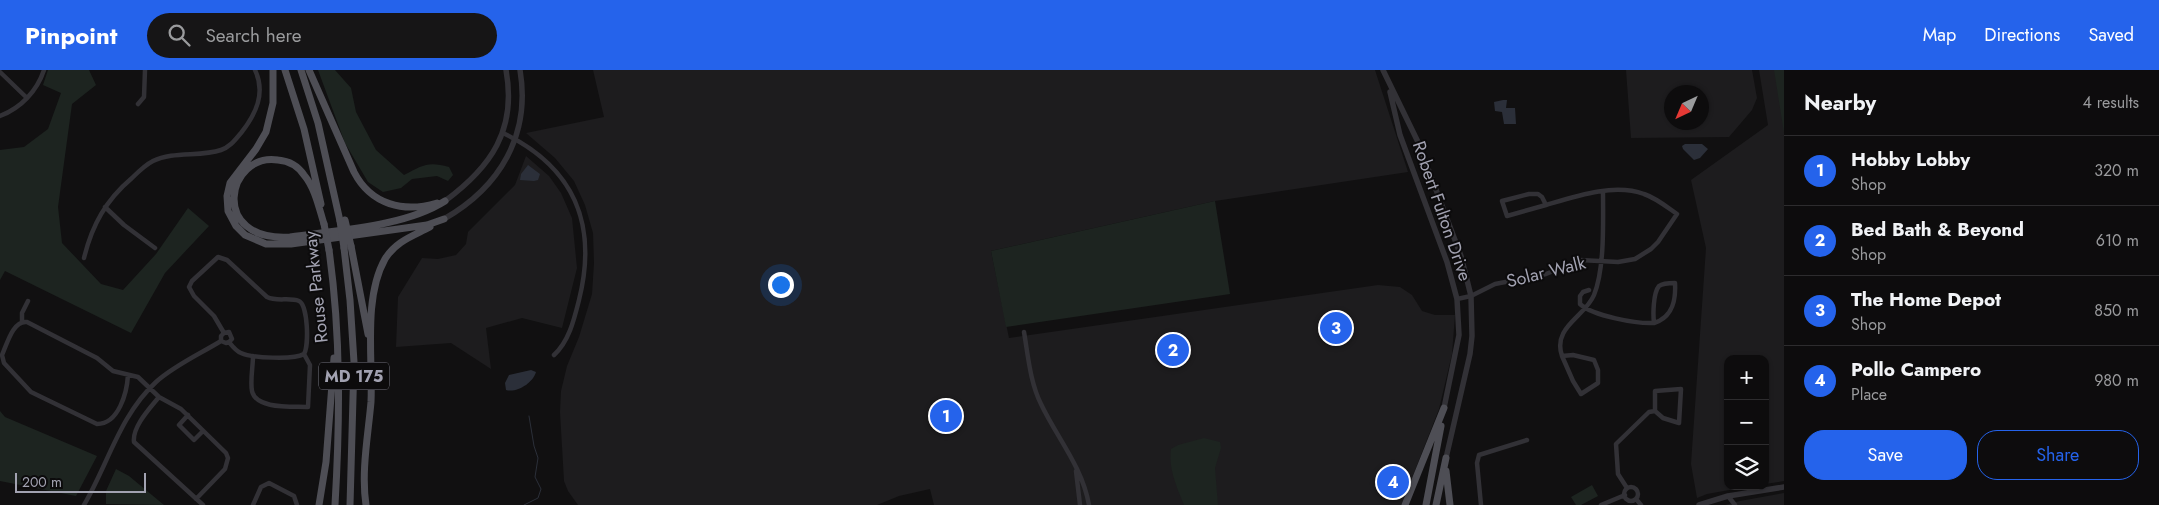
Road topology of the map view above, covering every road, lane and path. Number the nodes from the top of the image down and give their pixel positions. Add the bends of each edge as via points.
1 (44, 70) edge
2 (145, 70) edge
3 (255, 70) edge
4 (273, 70) edge
5 (285, 70) edge
6 (301, 70) edge
7 (309, 70) edge
8 (506, 70) edge
9 (520, 70) edge
10 (1382, 70) edge
11 (0, 72) edge
12 (1390, 87) junction
13 (27, 98) junction
14 (138, 104) dead end
15 (0, 116) edge
16 (503, 133) junction
17 (515, 138) junction
18 (1602, 191) junction
19 (445, 201) junction
20 (1546, 205) junction
21 (105, 207) junction
22 (444, 219) junction
23 (324, 224) junction
24 (347, 247) junction
25 (156, 248) dead end
26 (84, 258) dead end
27 (1600, 261) junction
28 (1589, 290) dead end
29 (1471, 296) junction
30 (1457, 299) junction
31 (28, 301) dead end
32 (1585, 308) junction
33 (22, 321) junction
34 (1654, 323) junction
35 (337, 330) junction
36 (224, 332) junction
37 (1024, 332) dead end
38 (221, 341) junction
39 (230, 342) junction
40 (304, 354) junction
41 (253, 356) junction
42 (554, 356) dead end
43 (1562, 356) junction
44 (371, 367) junction
45 (128, 375) junction
46 (150, 388) junction
47 (159, 398) junction
48 (1444, 408) junction
49 (1655, 411) junction
50 (188, 415) junction
51 (204, 431) junction
52 (1527, 440) dead end
53 (1446, 458) junction
54 (1076, 467) junction
55 (1784, 487) edge
56 (1627, 488) junction
57 (1625, 495) junction
58 (1728, 496) junction
59 (196, 499) junction
60 (1636, 499) junction
61 (84, 505) edge
62 (203, 505) edge
63 (252, 505) edge
64 (297, 505) edge
65 (319, 505) edge
66 (335, 505) edge
67 (350, 505) edge
68 (366, 505) edge
69 (1080, 505) edge
70 (1088, 505) edge
71 (1405, 505) edge
72 (1426, 505) edge
73 (1436, 505) edge
74 (1450, 505) edge
75 (1481, 505) edge
76 (1601, 505) edge
77 (1641, 505) edge
78 (1699, 505) edge
79 (1734, 505) edge

1 - 13 street
2 - 14 street via 144,96
3 - 21 street via 260,87 257,107 233,142 217,151 152,162 124,184
4 - 22 main road via 273,103 266,132 230,183 227,196 228,211 244,235 266,244 291,244 427,225
5 - 23 main road, Rouse Parkway / MD 175 via 317,180
6 - 24 main road, Rouse Parkway / MD 175, bridge via 318,123
7 - 19 main road via 354,172 369,192 384,202 402,207
8 - 16 street via 508,106
9 - 17 street via 522,106
10 - 12 street, Robert Fulton Drive
11 - 13 street
12 - 29 street, Robert Fulton Drive via 1418,142 1460,256
12 - 30 street, Robert Fulton Drive via 1400,135 1447,262
13 - 15 street
16 - 17 street
16 - 19 street via 485,166
17 - 22 street via 502,167 488,185
17 - 42 street via 557,171 573,195 584,228 581,291 567,338
18 - 20 street
18 - 27 street
18 - 27 street, Solar Walk via 1646,194 1677,214 1658,242 1641,256 1623,262
19 - 23 main road via 410,218 270,238 251,230 238,216 234,194 238,180 250,167 263,160 290,163 308,181
20 - 20 street via 1507,216 1502,202 1534,194 1542,197
21 - 25 street
21 - 26 street via 93,228
22 - 44 main road via 399,242 384,262 373,302
23 - 35 main road, Rouse Parkway / MD 175, bridge
24 - 44 main road via 364,308
24 - 67 main road, Rouse Parkway / MD 175 via 354,362
27 - 29 street, Solar Walk via 1575,262 1546,274 1495,284
27 - 32 street via 1594,294
28 - 32 street via 1580,296 1580,304
29 - 30 street, Solar Walk
29 - 53 street, Robert Fulton Drive via 1470,354
30 - 48 street, Robert Fulton Drive via 1459,335
31 - 33 street
32 - 34 street
32 - 43 street via 1564,332 1560,348
33 - 45 street via 97,358 113,371
33 - 45 street via 15,327 2,357 35,395 93,423 103,424 121,405
34 - 34 street via 1652,313 1658,288 1661,284 1675,283 1672,308 1665,318
35 - 65 main road via 326,462
35 - 66 main road, Rouse Parkway / MD 175
36 - 38 street
36 - 39 street via 232,335
36 - 40 street via 190,287 192,281 218,257 225,258 267,297 302,303 307,345
37 - 54 street via 1037,394
38 - 39 street
38 - 46 street via 174,369
39 - 41 street via 238,351
40 - 41 street via 295,358
40 - 41 street via 310,366 308,407 267,405 257,399 252,390
43 - 43 street via 1594,360 1598,383 1581,394
44 - 68 main road via 364,482
45 - 46 street via 138,378
46 - 47 street
46 - 61 street via 127,418
47 - 50 street
47 - 59 street via 139,424 134,442
48 - 71 main road
48 - 72 main road
49 - 49 street via 1663,418 1679,423 1681,390 1655,391
49 - 56 street via 1646,414 1616,444 1616,469
50 - 51 street
50 - 51 street via 179,425 194,440
51 - 59 street via 226,453 228,462
52 - 75 street via 1479,456
53 - 73 main road
53 - 74 main road
54 - 69 street
54 - 70 street
55 - 58 street
56 - 57 street
56 - 60 street via 1637,489
57 - 60 street via 1629,500
57 - 76 street
58 - 78 street
58 - 79 street
59 - 62 street
60 - 77 street
63 - 64 street via 261,487 269,483 294,496

